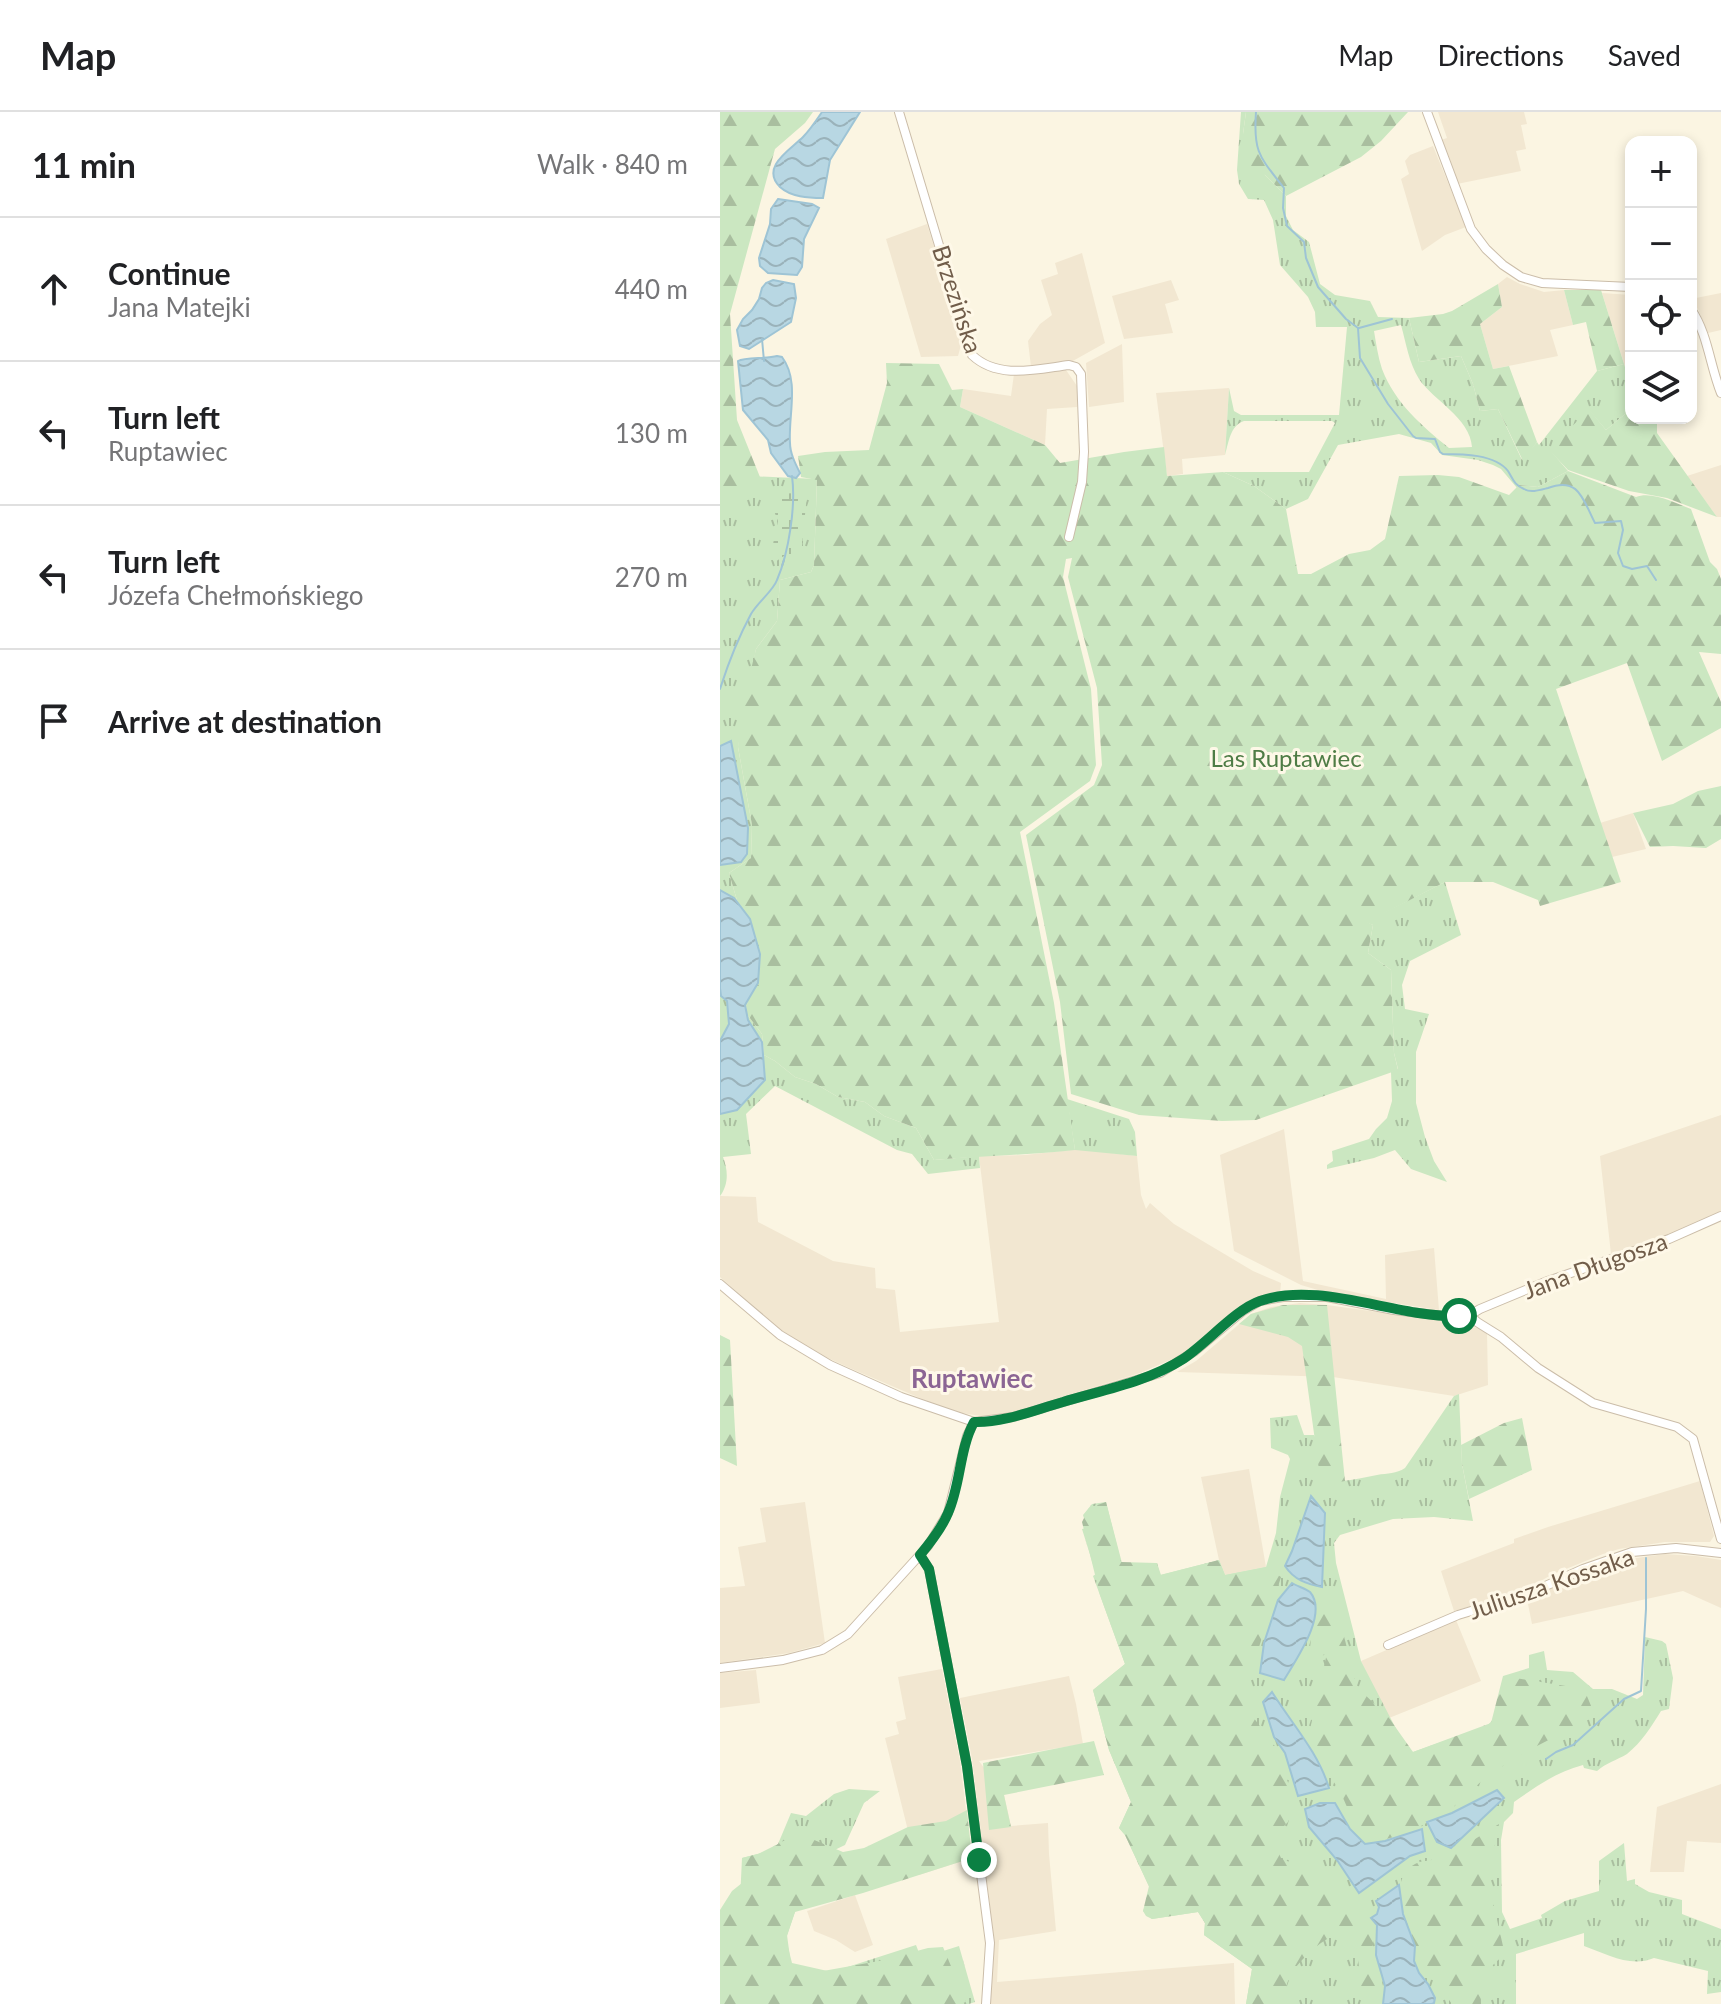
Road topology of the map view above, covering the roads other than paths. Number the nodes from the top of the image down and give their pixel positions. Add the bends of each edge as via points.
1 (899, 112) edge
2 (1427, 112) edge
3 (1625, 287) edge
4 (1697, 321) edge
5 (1721, 393) edge
6 (1069, 537) dead end
7 (1721, 1216) edge
8 (720, 1284) edge
9 (1470, 1315) junction
10 (974, 1422) junction
11 (1721, 1539) edge
12 (1721, 1553) edge
13 (920, 1555) junction
14 (1388, 1645) dead end
15 (720, 1668) edge
16 (986, 2004) edge

1 - 6 street, Brzezińska via 972,355 996,369 1020,372 1069,365 1081,374 1082,482
2 - 3 street via 1471,229 1503,265 1542,283
4 - 5 street
7 - 9 street, Jana Długosza
8 - 10 street via 780,1335 830,1365
9 - 10 street via 1432,1315 1327,1297 1260,1301 1160,1373 1013,1417
9 - 11 street via 1593,1403 1677,1427 1693,1439
10 - 13 street via 948,1513
12 - 14 street, Juliusza Kossaka via 1676,1548 1632,1552
13 - 15 street via 848,1634 822,1650
13 - 16 street via 929,1569 967,1766 990,1943

